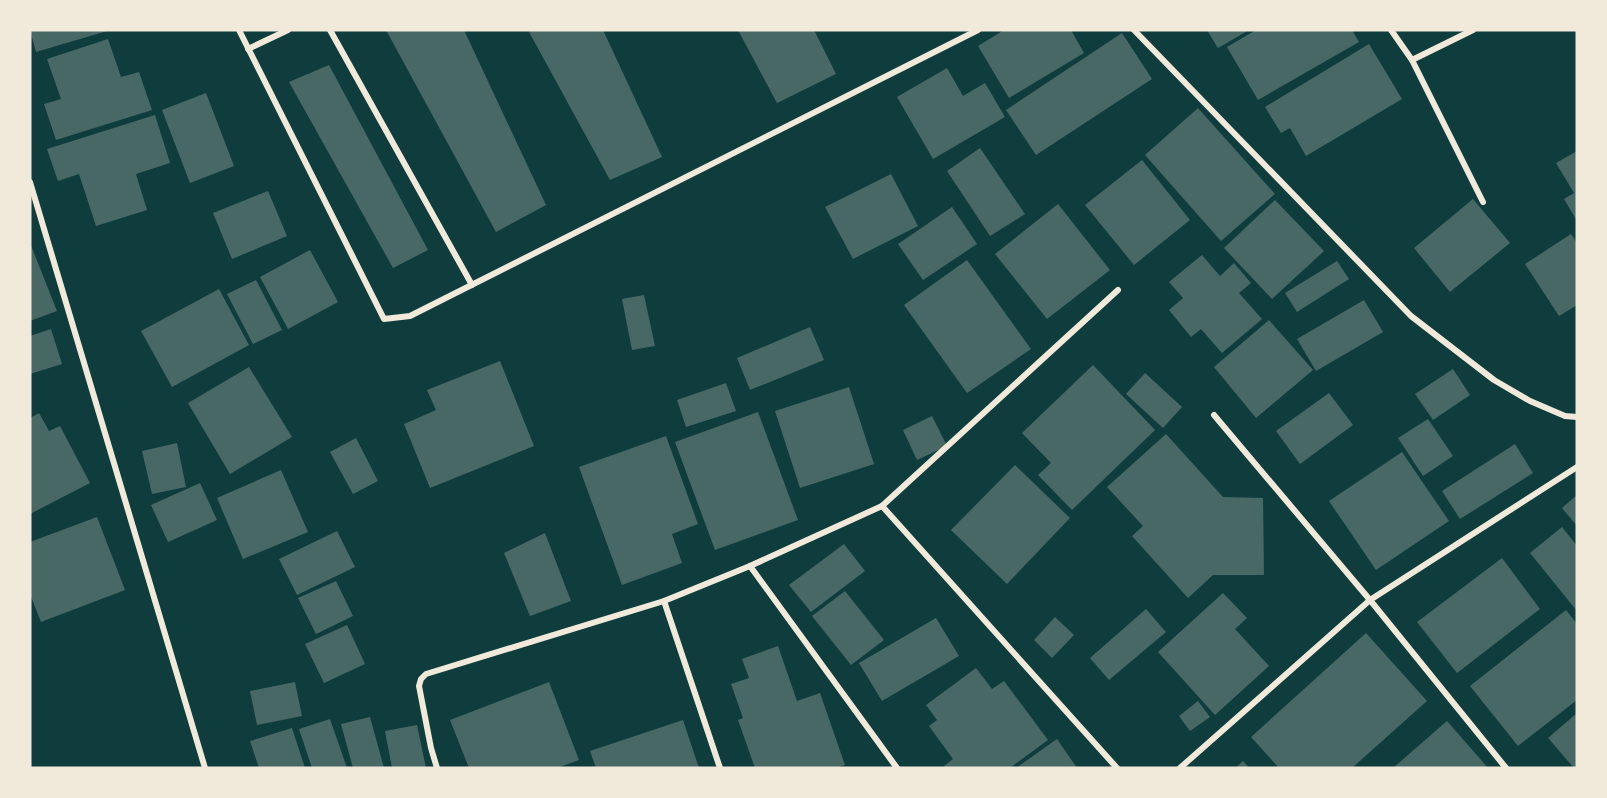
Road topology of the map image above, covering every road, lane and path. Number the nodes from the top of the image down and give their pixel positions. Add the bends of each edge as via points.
1 (239, 30) edge
2 (288, 30) edge
3 (330, 30) edge
4 (978, 30) edge
5 (1134, 30) edge
6 (1390, 30) edge
7 (1473, 30) edge
8 (249, 49) junction
9 (1412, 60) junction
10 (30, 182) edge
11 (1483, 202) dead end
12 (472, 285) junction
13 (1118, 290) dead end
14 (1214, 415) dead end
15 (1577, 417) edge
16 (1577, 467) edge
17 (882, 506) junction
18 (750, 566) junction
19 (1370, 600) junction
20 (664, 601) junction
21 (205, 768) edge
22 (437, 768) edge
23 (720, 768) edge
24 (897, 768) edge
25 (1117, 768) edge
26 (1180, 768) edge
27 (1506, 768) edge

1 - 8 street
2 - 8 street
3 - 12 street
4 - 12 street
5 - 15 street via 1411,316 1494,380 1530,401
6 - 9 street
7 - 9 street
8 - 12 street via 384,319 410,316
9 - 11 street
10 - 21 street
13 - 17 street
14 - 19 street
16 - 19 street
17 - 18 street
17 - 25 street
18 - 20 street
18 - 24 street
19 - 26 street
19 - 27 street
20 - 22 street via 426,674 419,686
20 - 23 street

